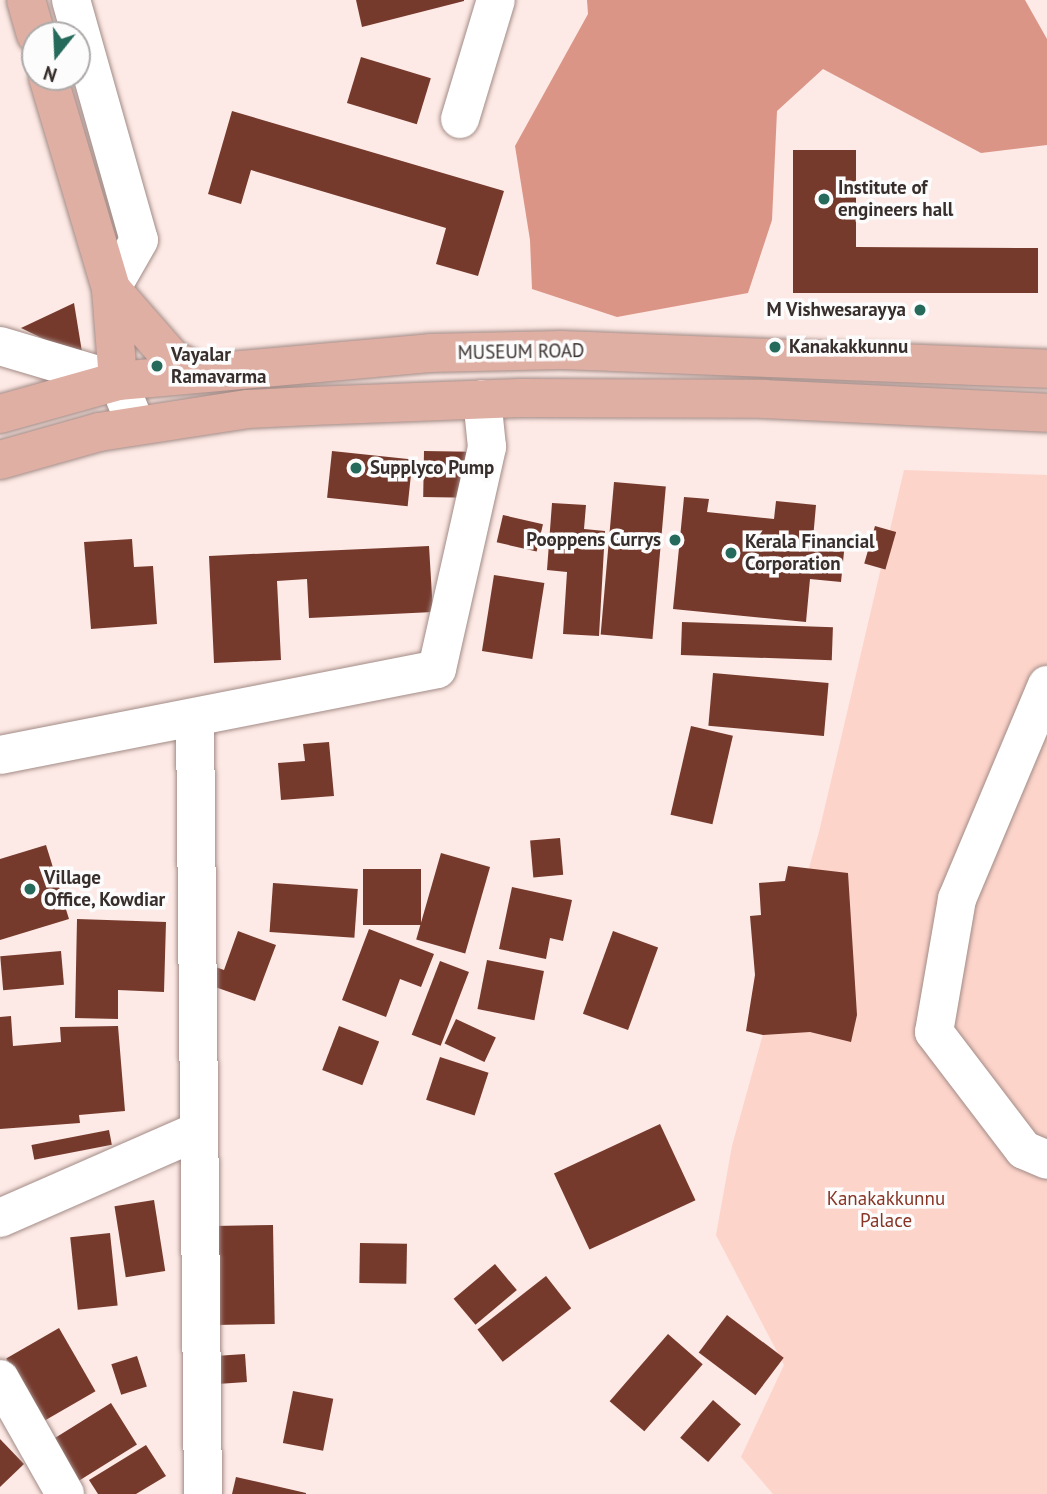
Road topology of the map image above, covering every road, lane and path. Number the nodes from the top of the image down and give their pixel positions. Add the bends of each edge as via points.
1 (26, 0) edge
2 (71, 0) edge
3 (496, 0) edge
4 (32, 21) edge
5 (52, 91) edge
6 (460, 119) dead end
7 (111, 289) junction
8 (1, 333) edge
9 (1047, 369) edge
10 (197, 372) junction
11 (118, 381) junction
12 (482, 399) junction
13 (1047, 413) edge
14 (0, 414) edge
15 (136, 426) junction
16 (0, 460) edge
17 (1047, 685) edge
18 (195, 720) junction
19 (0, 755) edge
20 (198, 1131) junction
21 (1047, 1160) edge
22 (0, 1219) edge
23 (0, 1379) edge
24 (65, 1494) edge
25 (203, 1494) edge

1 - 4 main road
2 - 7 street via 139,240
3 - 6 street
5 - 7 main road
7 - 10 main road via 172,359
7 - 11 main road
8 - 11 street via 44,358
9 - 10 main road, MUSEUM ROAD via 561,350 335,358
10 - 11 main road, MUSEUM ROAD
11 - 14 main road, MUSEUM ROAD
11 - 15 street
12 - 13 main road via 764,399
12 - 15 main road via 248,409
12 - 18 street via 487,447 438,669
15 - 16 main road
17 - 21 street via 957,899 934,1032 1024,1150
18 - 19 street
18 - 20 street
20 - 22 street
20 - 25 street
23 - 24 street

